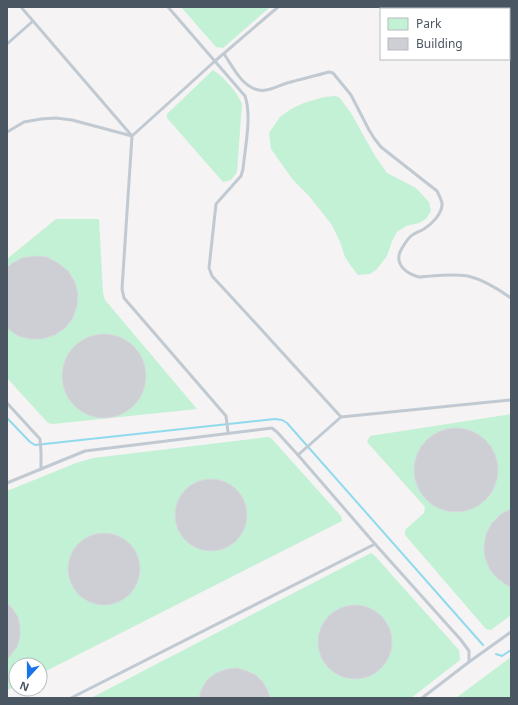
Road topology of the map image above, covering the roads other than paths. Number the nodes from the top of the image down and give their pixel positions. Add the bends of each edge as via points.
1 (22, 7) edge
2 (168, 7) edge
3 (278, 7) edge
4 (33, 21) junction
5 (7, 44) edge
6 (224, 54) junction
7 (215, 61) junction
8 (7, 132) edge
9 (132, 136) junction
10 (511, 298) edge
11 (511, 400) edge
12 (7, 403) edge
13 (341, 418) junction
14 (228, 432) junction
15 (298, 455) junction
16 (41, 469) junction
17 (7, 483) edge
18 (375, 544) junction
19 (511, 632) edge
20 (469, 662) junction
21 (71, 698) edge
22 (422, 698) edge

1 - 4 lane
2 - 7 lane
3 - 6 lane
4 - 5 lane
4 - 9 lane
6 - 7 lane
6 - 10 lane via 246,84 259,90 333,73 351,95 381,147 437,192 442,203 442,208 429,226 412,236 403,246 399,262 404,269 420,277 459,275 476,278
7 - 9 lane
7 - 13 lane via 245,96 248,115 241,176 216,204 209,268 212,276
8 - 9 lane via 24,122 56,118
9 - 14 lane via 122,289 124,298 226,416
11 - 13 lane
12 - 16 lane via 40,439
13 - 15 lane
14 - 15 lane via 272,428
14 - 16 lane via 86,450
15 - 18 lane
16 - 17 lane
18 - 20 lane via 461,640 469,651
18 - 21 lane
19 - 20 lane
20 - 22 lane

